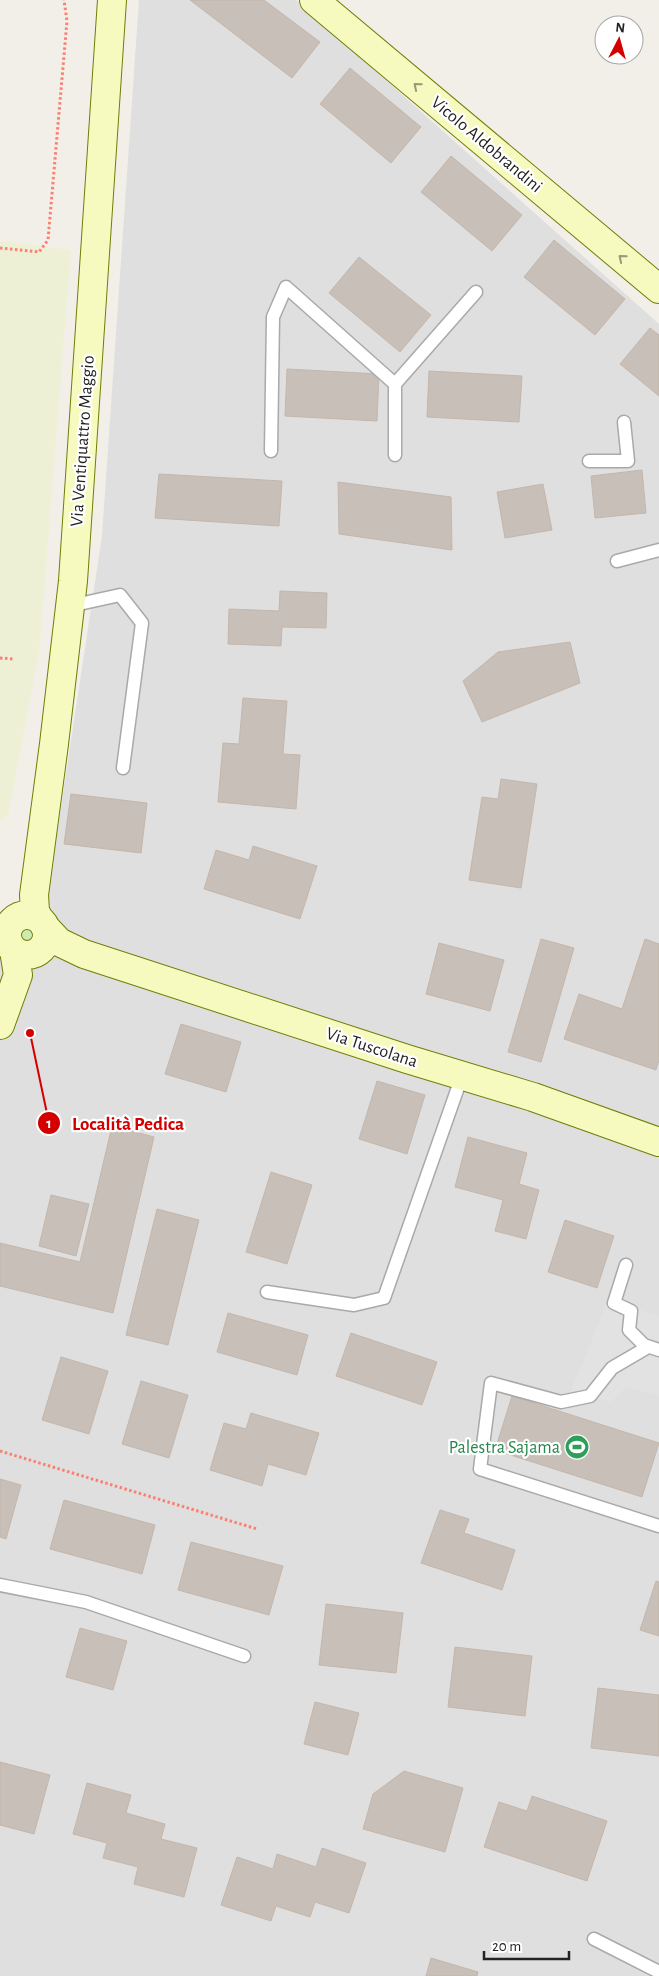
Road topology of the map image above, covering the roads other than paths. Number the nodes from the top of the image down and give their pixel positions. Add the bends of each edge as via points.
1 (112, 0) edge
2 (314, 0) edge
3 (659, 289) edge
4 (476, 292) dead end
5 (394, 384) junction
6 (624, 422) dead end
7 (271, 451) dead end
8 (394, 455) dead end
9 (589, 461) dead end
10 (659, 550) edge
11 (617, 561) dead end
12 (70, 606) junction
13 (123, 768) dead end
14 (21, 934) edge
15 (0, 1025) edge
16 (462, 1076) junction
17 (659, 1142) edge
18 (626, 1265) dead end
19 (267, 1292) dead end
20 (654, 1348) edge
21 (659, 1526) edge
22 (0, 1585) edge
23 (244, 1656) dead end
24 (594, 1939) dead end
25 (659, 1972) edge

1 - 12 main road, Via Ventiquattro Maggio
3 -> 2 main road, Vicolo Aldobrandini
4 - 5 lane
5 - 7 lane via 286,287 273,317
5 - 8 lane
6 - 9 lane via 628,461
10 - 11 lane
12 - 13 lane via 120,596 142,623
12 - 14 main road, Via Ventiquattro Maggio via 35,881
14 - 15 main road via 18,976
14 - 16 main road, Via Tuscolana
16 - 17 main road, Via Tuscolana via 534,1097
16 - 19 lane via 384,1298 354,1305
18 - 20 lane via 614,1303 631,1311 629,1330 644,1345
20 - 21 lane via 612,1368 590,1396 561,1402 491,1383 480,1469
22 - 23 lane via 86,1602
24 - 25 lane

